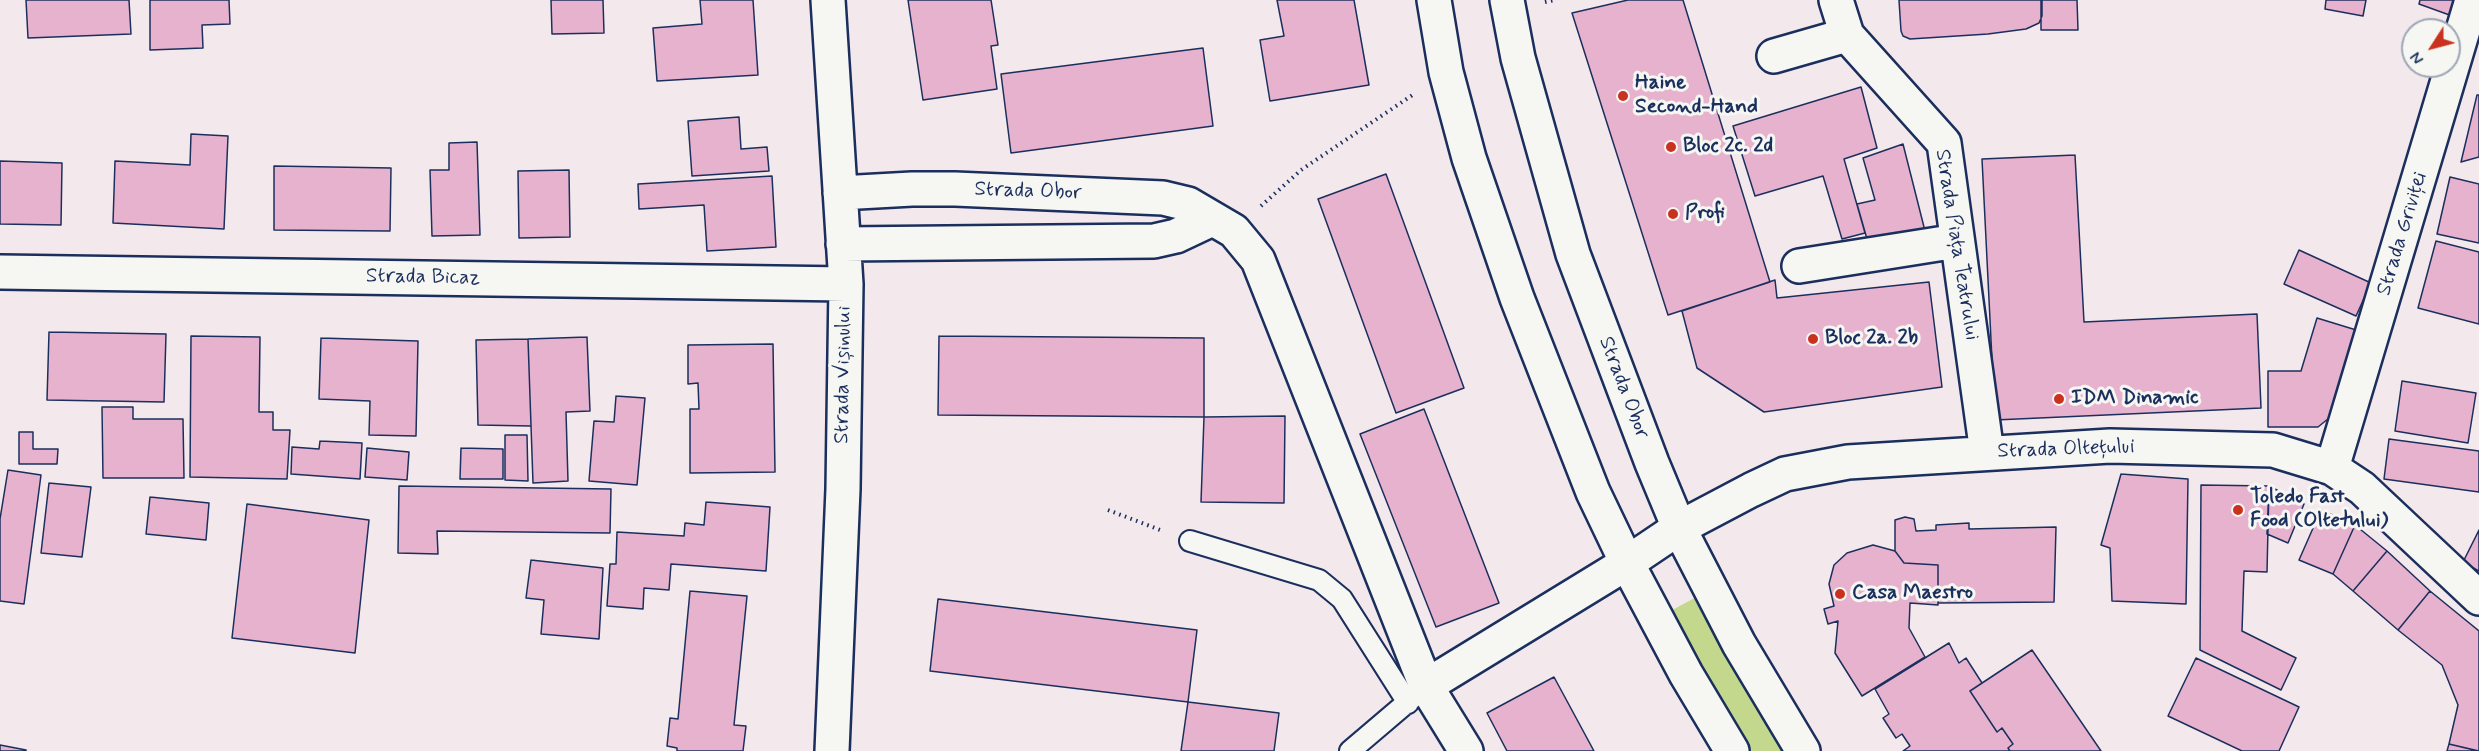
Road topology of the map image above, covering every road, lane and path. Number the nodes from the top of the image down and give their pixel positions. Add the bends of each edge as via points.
1 (828, 0) edge
2 (1434, 0) edge
3 (1507, 0) edge
4 (1836, 0) edge
5 (2472, 0) edge
6 (1847, 35) junction
7 (1774, 56) dead end
8 (1446, 72) junction
9 (840, 193) junction
10 (1223, 225) junction
11 (1957, 241) junction
12 (843, 244) junction
13 (1799, 266) dead end
14 (0, 272) edge
15 (846, 284) junction
16 (1987, 453) junction
17 (2332, 468) junction
18 (1108, 510) dead end
19 (1679, 528) junction
20 (1190, 541) joint
21 (1627, 563) junction
22 (2479, 598) edge
23 (1417, 695) junction
24 (832, 751) edge
25 (1350, 751) edge
26 (1467, 751) edge
27 (1732, 751) edge
28 (1803, 751) edge

1 - 9 street, Strada Vișinului
2 - 8 street
3 - 19 street, Strada Obor via 1518,58 1573,254
4 - 6 street, Strada Piața Teatrului
5 - 17 street, Strada Griviței
6 - 7 street
6 - 11 street, Strada Piața Teatrului via 1944,144
8 - 10 path
8 - 21 street via 1469,158 1517,298 1593,492
9 - 10 street, Strada Obor via 955,189 1163,198 1188,204
9 - 12 street, Strada Vișinului
10 - 12 street via 1154,242
10 - 23 street, Strada Obor via 1244,240 1258,260
11 - 13 street
11 - 16 street, Strada Piața Teatrului
12 - 15 street, Strada Vișinului
14 - 15 street, Strada Bicaz
15 - 24 street, Strada Vișinului via 843,489
16 - 17 street, Strada Oltețului via 2110,446 2273,450
16 - 19 street, Strada Oltețului via 1848,462 1785,474
17 - 22 street, Strada Oltețului via 2362,488
18 - 20 path
19 - 21 street, Strada Oltețului
19 - 28 street, Strada Obor via 1739,644
20 - 23 lane via 1319,580 1342,599
21 - 23 street
21 - 27 street
23 - 25 lane
23 - 26 street, Strada Obor

